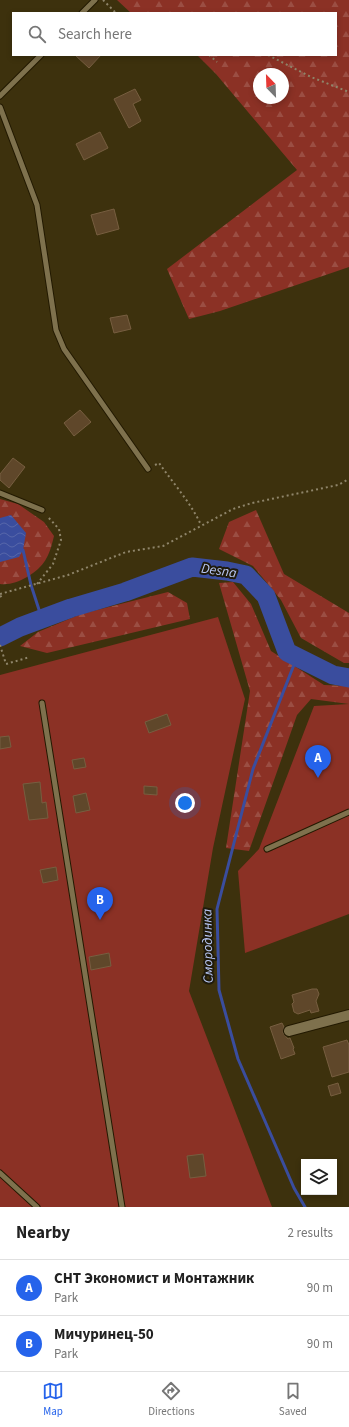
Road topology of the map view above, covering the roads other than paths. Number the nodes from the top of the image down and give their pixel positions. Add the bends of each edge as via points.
1 (95, 0) edge
2 (83, 12) edge
3 (40, 56) edge
4 (0, 96) edge
5 (0, 107) edge
6 (148, 469) road end
7 (0, 493) edge
8 (42, 510) road end
9 (42, 703) dead end
10 (349, 812) edge
11 (267, 849) dead end
12 (349, 1015) edge
13 (289, 1031) dead end
14 (0, 1173) edge
15 (37, 1207) edge
16 (122, 1207) edge

1 - 2 lane
3 - 4 lane
5 - 6 lane via 36,204 56,330 64,349
7 - 8 lane
9 - 16 lane
10 - 11 lane
12 - 13 street
14 - 15 lane

